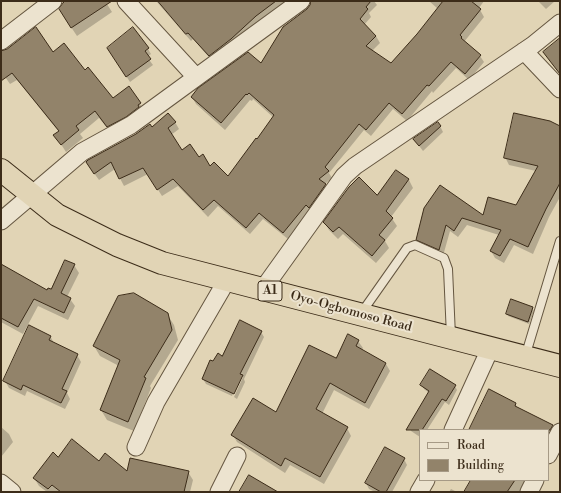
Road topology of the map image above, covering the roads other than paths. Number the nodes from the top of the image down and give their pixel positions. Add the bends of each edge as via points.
1 (53, 1) edge
2 (126, 1) edge
3 (301, 1) edge
4 (560, 23) edge
5 (1, 41) edge
6 (524, 51) junction
7 (196, 77) junction
8 (560, 89) edge
9 (1, 170) edge
10 (32, 195) junction
11 (1, 222) edge
12 (560, 241) edge
13 (227, 280) junction
14 (263, 289) junction
15 (360, 315) junction
16 (451, 339) junction
17 (490, 349) junction
18 (525, 358) junction
19 (560, 366) edge
20 (453, 429) edge
21 (560, 432) edge
22 (136, 447) dead end
23 (549, 453) edge
24 (237, 456) dead end
25 (425, 481) edge
26 (1, 483) edge
27 (12, 492) edge
28 (220, 492) edge
29 (419, 492) edge

1 - 5 street
2 - 7 street
3 - 7 street
4 - 6 street
6 - 8 street
6 - 14 street via 344,176
7 - 10 street via 131,125 82,152
9 - 10 highway, Oyo-Ogbomoso Road / A1
10 - 11 street
10 - 13 highway, Oyo-Ogbomoso Road / A1 via 57,215 117,245 162,263
12 - 18 lane
13 - 14 highway, Oyo-Ogbomoso Road / A1
13 - 22 street via 156,402
14 - 15 highway, Oyo-Ogbomoso Road / A1
15 - 16 highway, Oyo-Ogbomoso Road / A1
15 - 16 lane via 407,248 415,245 444,258 448,269
16 - 17 highway, Oyo-Ogbomoso Road / A1
17 - 18 highway, Oyo-Ogbomoso Road / A1
17 - 20 street
18 - 19 highway, Oyo-Ogbomoso Road / A1
21 - 23 street
24 - 28 street
25 - 29 street
26 - 27 street

